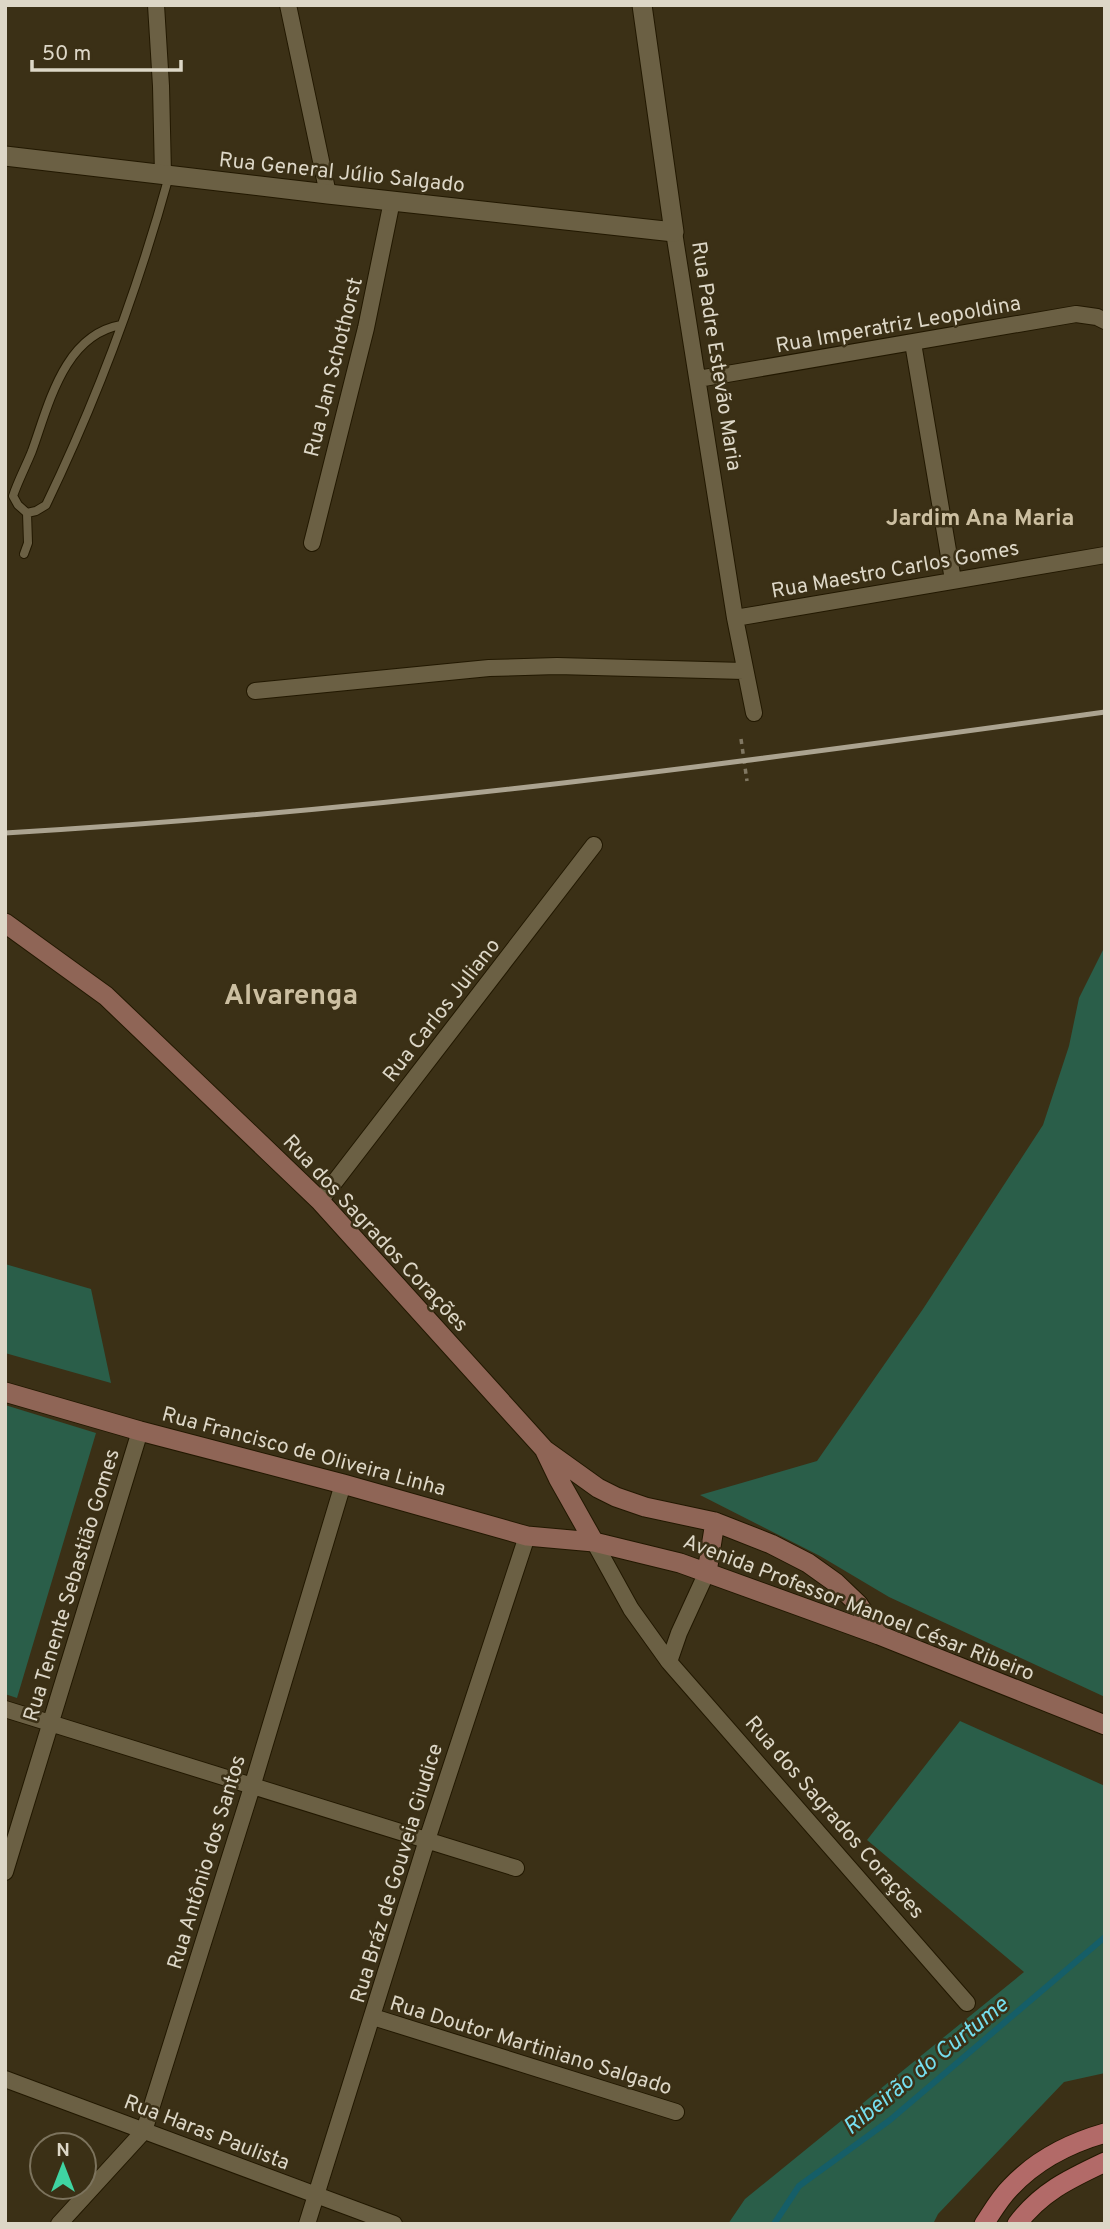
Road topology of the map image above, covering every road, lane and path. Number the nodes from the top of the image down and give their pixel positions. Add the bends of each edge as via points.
1 (156, 5) edge
2 (288, 5) edge
3 (642, 5) edge
4 (5, 156) edge
5 (166, 175) junction
6 (328, 194) junction
7 (392, 201) junction
8 (674, 232) junction
9 (1105, 321) edge
10 (121, 325) junction
11 (913, 343) junction
12 (698, 379) junction
13 (27, 513) junction
14 (312, 543) dead end
15 (24, 554) dead end
16 (1105, 555) edge
17 (953, 580) junction
18 (735, 618) junction
19 (744, 671) junction
20 (255, 691) dead end
21 (754, 713) dead end
22 (740, 739) dead end
23 (747, 781) dead end
24 (594, 845) dead end
25 (5, 923) edge
26 (320, 1201) junction
27 (5, 1392) edge
28 (140, 1431) junction
29 (545, 1450) junction
30 (343, 1484) junction
31 (715, 1522) junction
32 (527, 1536) junction
33 (594, 1542) junction
34 (707, 1572) junction
35 (879, 1635) junction
36 (670, 1662) junction
37 (5, 1709) edge
38 (50, 1722) junction
39 (1105, 1725) edge
40 (251, 1787) junction
41 (426, 1840) junction
42 (516, 1868) dead end
43 (5, 1872) edge
44 (967, 2003) dead end
45 (373, 2017) junction
46 (5, 2079) edge
47 (676, 2112) dead end
48 (144, 2131) junction
49 (1105, 2133) edge
50 (1105, 2162) edge
51 (317, 2196) junction
52 (59, 2224) edge
53 (307, 2224) edge
54 (394, 2224) edge
55 (984, 2224) edge
56 (1017, 2224) edge

1 - 5 street
2 - 6 street
3 - 8 street, Rua Padre Estevão Maria
4 - 5 street, Rua General Júlio Salgado
5 - 6 street, Rua General Júlio Salgado
5 - 10 lane via 155,228
6 - 7 street, Rua General Júlio Salgado
7 - 8 street, Rua General Júlio Salgado
7 - 14 street, Rua Jan Schothorst via 366,328
8 - 12 street, Rua Padre Estevão Maria
9 - 11 street, Rua Imperatriz Leopoldina via 1076,314
10 - 13 lane via 85,422 46,505
10 - 13 lane via 94,334 71,357 59,381 13,496
11 - 12 street, Rua Imperatriz Leopoldina
11 - 17 street
12 - 18 street, Rua Padre Estevão Maria
13 - 15 lane
16 - 17 street, Rua Maestro Carlos Gomes
17 - 18 street, Rua Maestro Carlos Gomes
18 - 19 street, Rua Padre Estevão Maria
19 - 20 street via 489,668
19 - 21 street, Rua Padre Estevão Maria
22 - 23 path
24 - 26 street, Rua Carlos Juliano
25 - 26 main road, Rua dos Sagrados Corações via 106,996
26 - 29 main road, Rua dos Sagrados Corações
27 - 28 main road, Rua Francisco de Oliveira Linha
28 - 30 main road, Rua Francisco de Oliveira Linha
28 - 38 street, Rua Tenente Sebastião Gomes
29 - 31 main road via 617,1497
29 - 33 main road
30 - 32 main road, Rua Francisco de Oliveira Linha
30 - 40 street, Rua Antônio dos Santos
31 - 34 main road
31 - 35 main road via 808,1563 858,1604
32 - 33 main road, Rua Francisco de Oliveira Linha
32 - 41 street, Rua Bráz de Gouveia Giudice
33 - 34 main road, Avenida Professor Manoel César Ribeiro
33 - 36 street, Rua dos Sagrados Corações via 631,1609
34 - 35 main road, Avenida Professor Manoel César Ribeiro
34 - 36 street
35 - 39 main road, Avenida Professor Manoel César Ribeiro
36 - 44 street, Rua dos Sagrados Corações
37 - 38 street
38 - 40 street
38 - 43 street, Rua Tenente Sebastião Gomes
40 - 41 street
40 - 48 street, Rua Antônio dos Santos
41 - 42 street
41 - 45 street, Rua Bráz de Gouveia Giudice
45 - 47 street, Rua Doutor Martiniano Salgado
45 - 51 street, Rua Bráz de Gouveia Giudice
46 - 48 street, Rua Haras Paulista
48 - 51 street, Rua Haras Paulista
48 - 52 street, Rua Antônio dos Santos
49 - 55 main road via 1050,2156 1010,2188
50 - 56 main road via 1061,2182
51 - 53 street, Rua Bráz de Gouveia Giudice
51 - 54 street, Rua Haras Paulista

